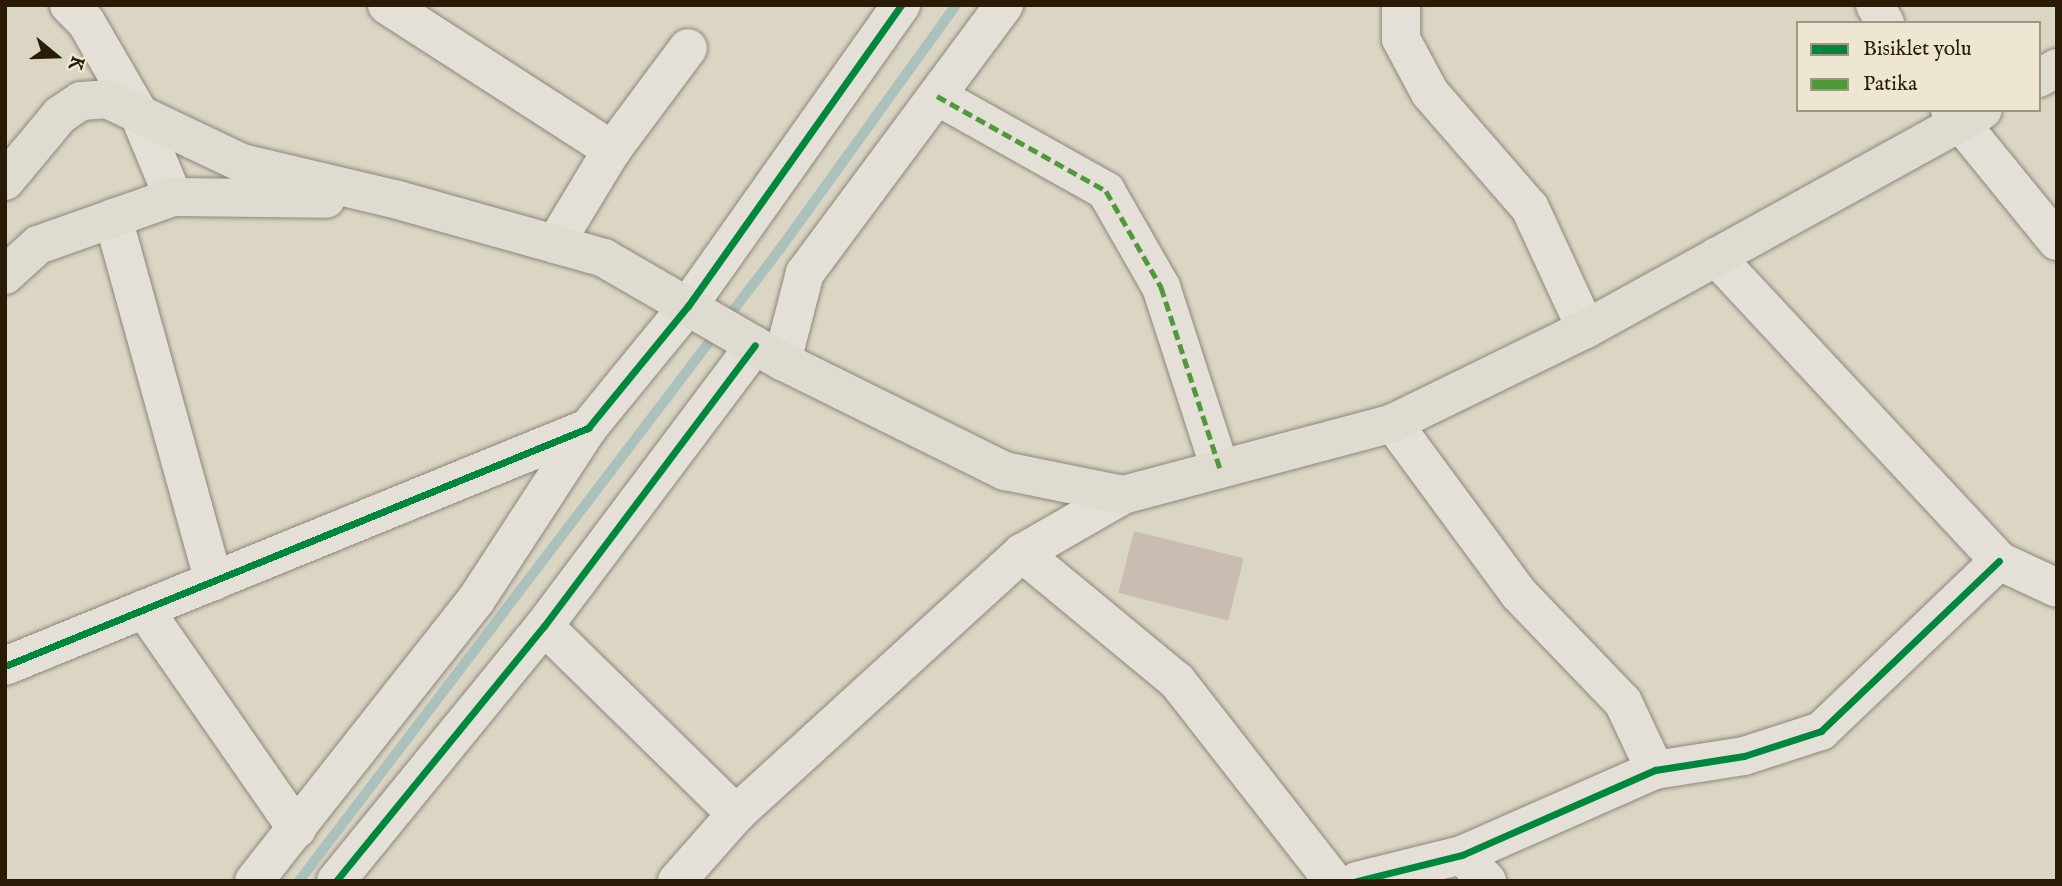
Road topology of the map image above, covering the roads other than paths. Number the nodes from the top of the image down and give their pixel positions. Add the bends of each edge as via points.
1 (387, 5) edge
2 (901, 5) edge
3 (1004, 5) edge
4 (1401, 5) edge
5 (1875, 5) edge
6 (87, 11) edge
7 (1884, 21) edge
8 (688, 48) dead end
9 (2057, 68) edge
10 (2041, 77) edge
11 (937, 96) junction
12 (137, 110) junction
13 (1964, 115) edge
14 (612, 150) junction
15 (5, 181) edge
16 (173, 197) junction
17 (398, 200) junction
18 (113, 218) junction
19 (2057, 241) edge
20 (555, 244) junction
21 (1716, 257) junction
22 (5, 275) edge
23 (697, 312) junction
24 (1586, 328) junction
25 (761, 348) junction
26 (1393, 423) junction
27 (588, 428) junction
28 (1220, 469) junction
29 (1123, 495) junction
30 (1022, 553) junction
31 (1999, 561) junction
32 (214, 580) junction
33 (2057, 588) edge
34 (144, 609) junction
35 (544, 626) junction
36 (5, 666) edge
37 (1655, 770) junction
38 (736, 814) junction
39 (298, 830) junction
40 (1475, 868) edge
41 (254, 881) edge
42 (335, 881) edge
43 (677, 881) edge
44 (1333, 881) edge
45 (1357, 881) edge

1 - 14 street
2 - 23 street
3 - 11 street
4 - 24 street via 1401,39 1430,93 1530,208
5 - 7 street
6 - 12 street
8 - 14 street
9 - 10 main road
11 - 25 street via 805,273
11 - 28 street via 1105,191 1161,287
12 - 15 main road via 107,99 81,101 60,116
12 - 16 street
12 - 17 main road via 242,163
13 - 19 street
13 - 21 main road
14 - 20 street
16 - 17 main road
16 - 18 main road
17 - 20 main road
18 - 22 main road via 38,245
18 - 32 street
20 - 23 main road via 604,258
21 - 24 main road
21 - 31 street
23 - 25 main road
23 - 27 street
24 - 26 main road
25 - 29 main road via 1005,471
25 - 35 street
26 - 28 main road
26 - 37 street via 1519,594 1623,702
27 - 32 street
27 - 39 street via 477,600
28 - 29 main road
29 - 30 street
30 - 38 street
30 - 44 street via 1177,681
31 - 33 street
31 - 37 street via 1822,731 1744,756
32 - 34 street
34 - 36 street
34 - 39 street
35 - 38 street
35 - 42 street
37 - 40 street
38 - 43 street
39 - 41 street
40 - 45 street

